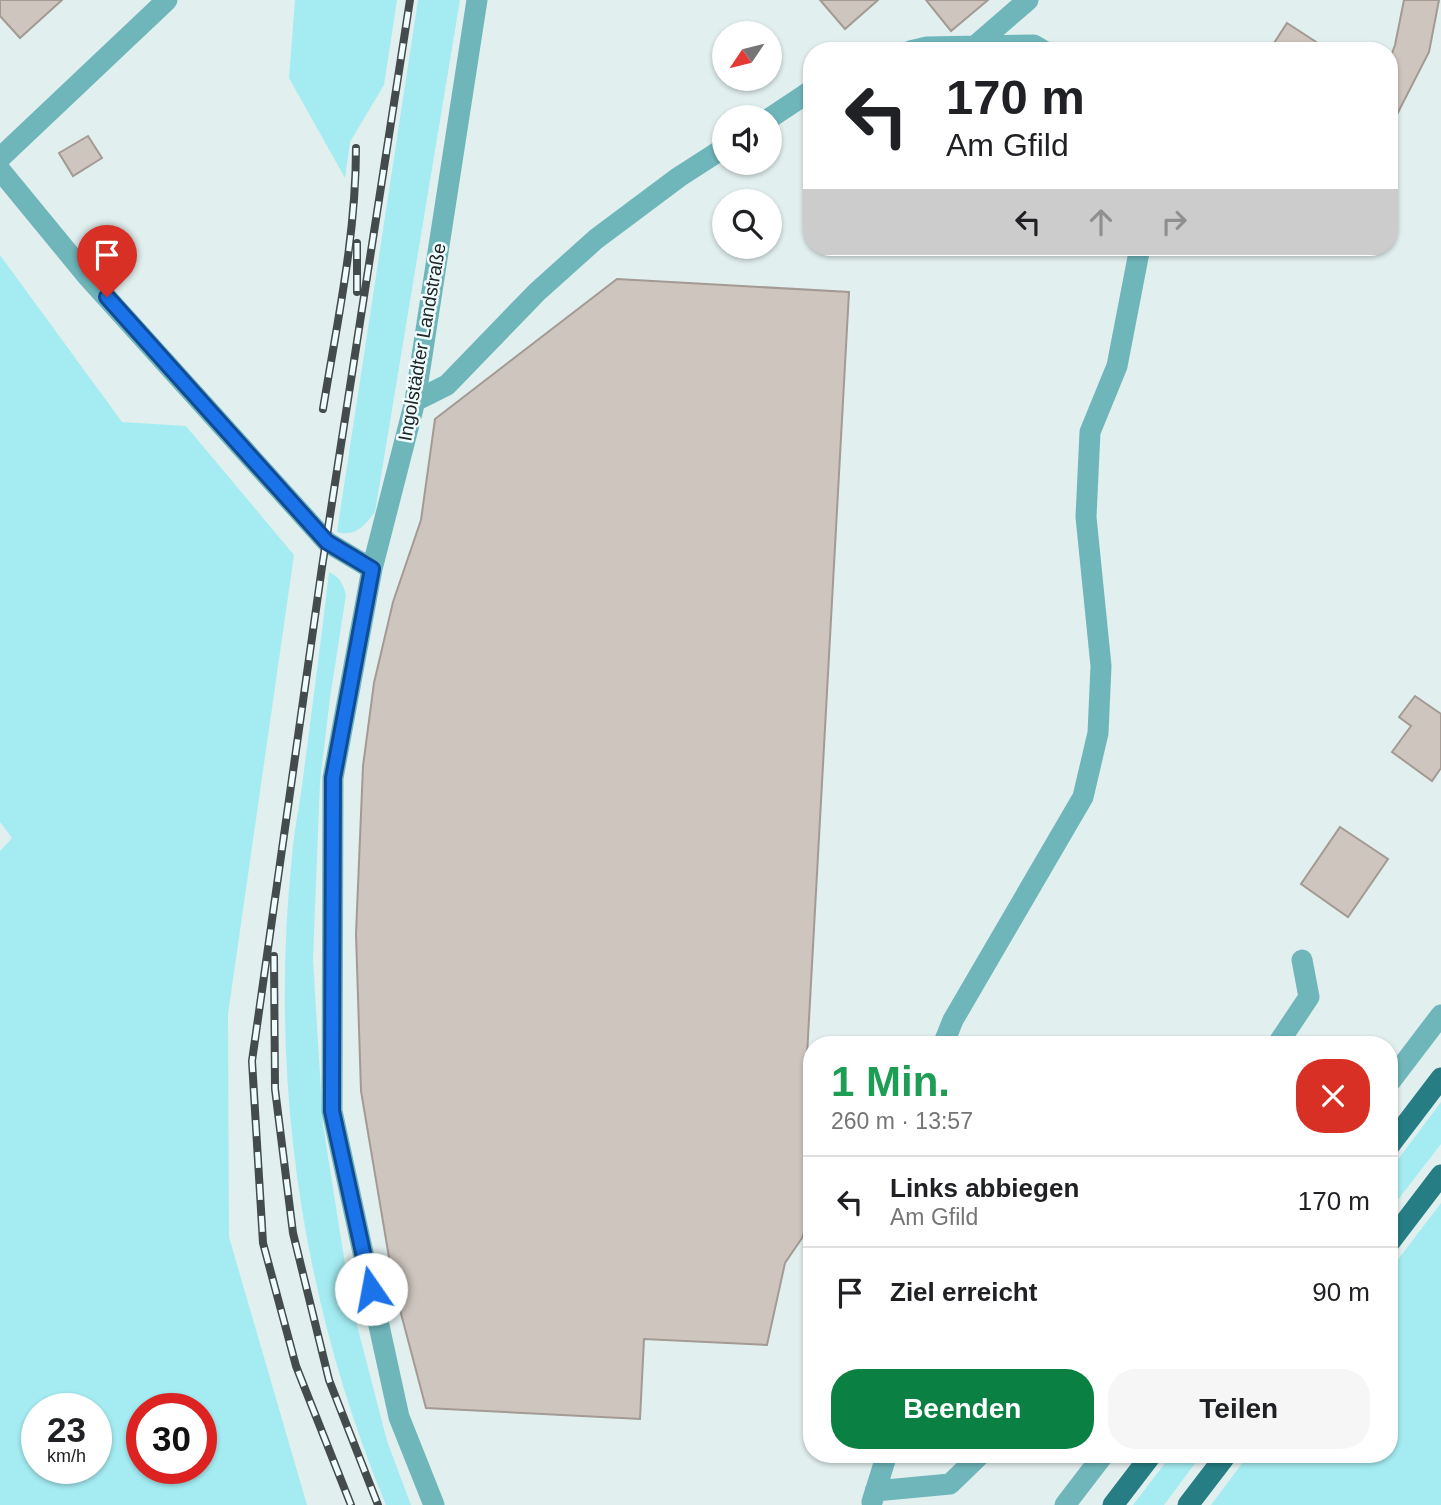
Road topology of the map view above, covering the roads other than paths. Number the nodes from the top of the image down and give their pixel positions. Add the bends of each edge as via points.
1 (167, 0) edge
2 (477, 0) edge
3 (1028, 0) edge
4 (980, 42) edge
5 (803, 96) edge
6 (782, 110) edge
7 (712, 156) edge
8 (0, 158) edge
9 (0, 170) edge
10 (1138, 256) edge
11 (415, 401) junction
12 (372, 569) junction
13 (1302, 960) dead end
14 (1441, 1015) edge
15 (947, 1036) edge
16 (1283, 1036) edge
17 (1398, 1071) edge
18 (1441, 1078) edge
19 (1398, 1134) edge
20 (1441, 1175) edge
21 (1398, 1231) edge
22 (884, 1463) edge
23 (972, 1463) edge
24 (1097, 1463) edge
25 (1145, 1463) edge
26 (1220, 1463) edge
27 (873, 1498) edge
28 (434, 1505) edge
29 (1065, 1505) edge
30 (1113, 1505) edge
31 (1188, 1505) edge

1 - 8 street
2 - 11 street, Ingolstädter Landstraße
3 - 4 street
5 - 6 street
7 - 11 street via 596,239 447,385
9 - 12 street via 88,277 327,542
10 - 15 street via 1117,366 1090,432 1086,517 1101,666 1097,733 1083,797
11 - 12 street, Ingolstädter Landstraße
12 - 28 street, Ingolstädter Landstraße via 333,778 332,1111 399,1417
13 - 16 street via 1309,997
14 - 17 street
18 - 19 main road
20 - 21 main road
22 - 27 street
23 - 27 street via 950,1484
24 - 29 street
25 - 30 main road
26 - 31 main road

